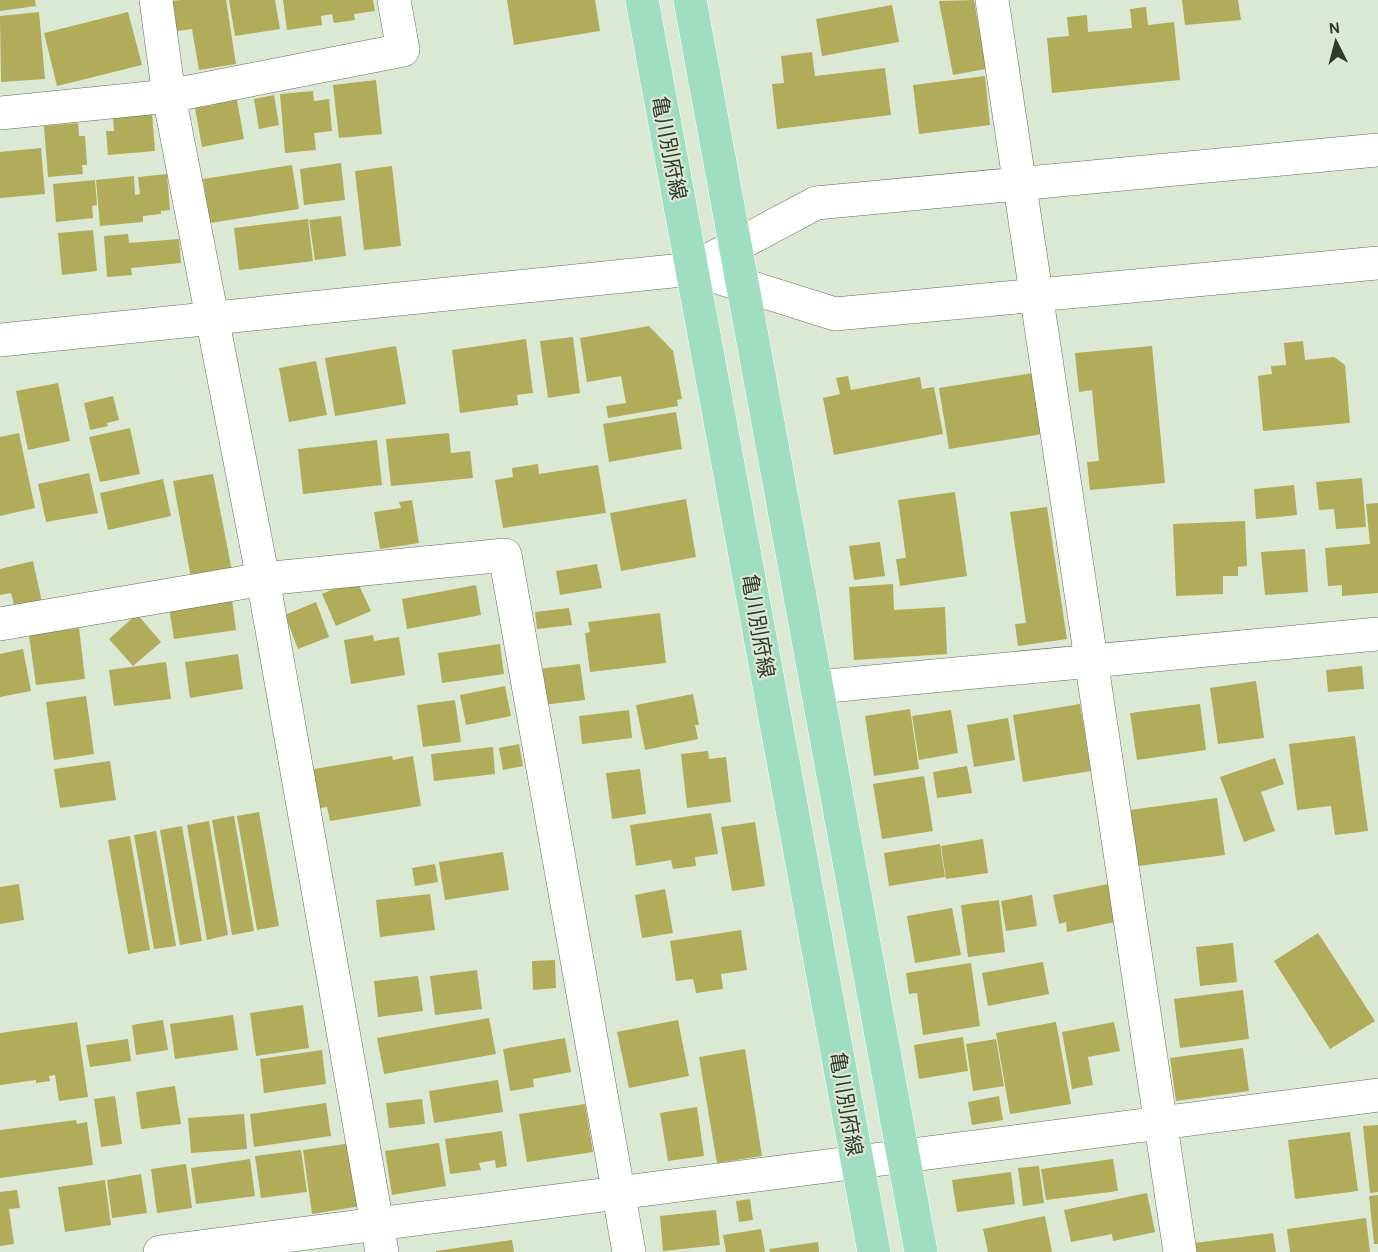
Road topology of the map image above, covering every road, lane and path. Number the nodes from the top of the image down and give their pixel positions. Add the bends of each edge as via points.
1 (156, 0) edge
2 (394, 0) edge
3 (642, 0) edge
4 (690, 0) edge
5 (992, 0) edge
6 (169, 96) junction
7 (0, 112) edge
8 (1378, 150) edge
9 (1020, 185) junction
10 (735, 246) junction
11 (1378, 263) edge
12 (692, 269) junction
13 (743, 285) junction
14 (1037, 295) junction
15 (212, 318) junction
16 (0, 340) edge
17 (263, 579) junction
18 (0, 624) edge
19 (1378, 634) edge
20 (1093, 661) junction
21 (817, 687) junction
22 (1378, 1095) edge
23 (1160, 1124) junction
24 (903, 1156) junction
25 (857, 1162) junction
26 (618, 1192) junction
27 (379, 1238) edge
28 (160, 1252) edge
29 (629, 1252) edge
30 (874, 1252) edge
31 (921, 1252) edge
32 (1180, 1252) edge

1 - 6 street
2 - 6 street via 403,50
3 - 12 main road, 亀川別府線
4 - 10 main road
5 - 9 street
6 - 7 street
6 - 15 street
8 - 9 street
9 - 10 street via 816,203
9 - 14 street
10 - 12 street
10 - 13 main road
11 - 14 street
12 - 13 street
12 - 15 street
12 - 25 main road, 亀川別府線
13 - 14 street via 835,314
13 - 21 main road
14 - 20 street
15 - 16 street
15 - 17 street
17 - 18 street
17 - 26 street via 505,555
17 - 27 street
19 - 20 street
20 - 21 street
20 - 23 street
21 - 24 main road
22 - 23 street
23 - 24 street
23 - 32 street
24 - 25 street
24 - 31 main road
25 - 26 street
25 - 30 main road, 亀川別府線
26 - 27 street
26 - 29 street
27 - 28 street

